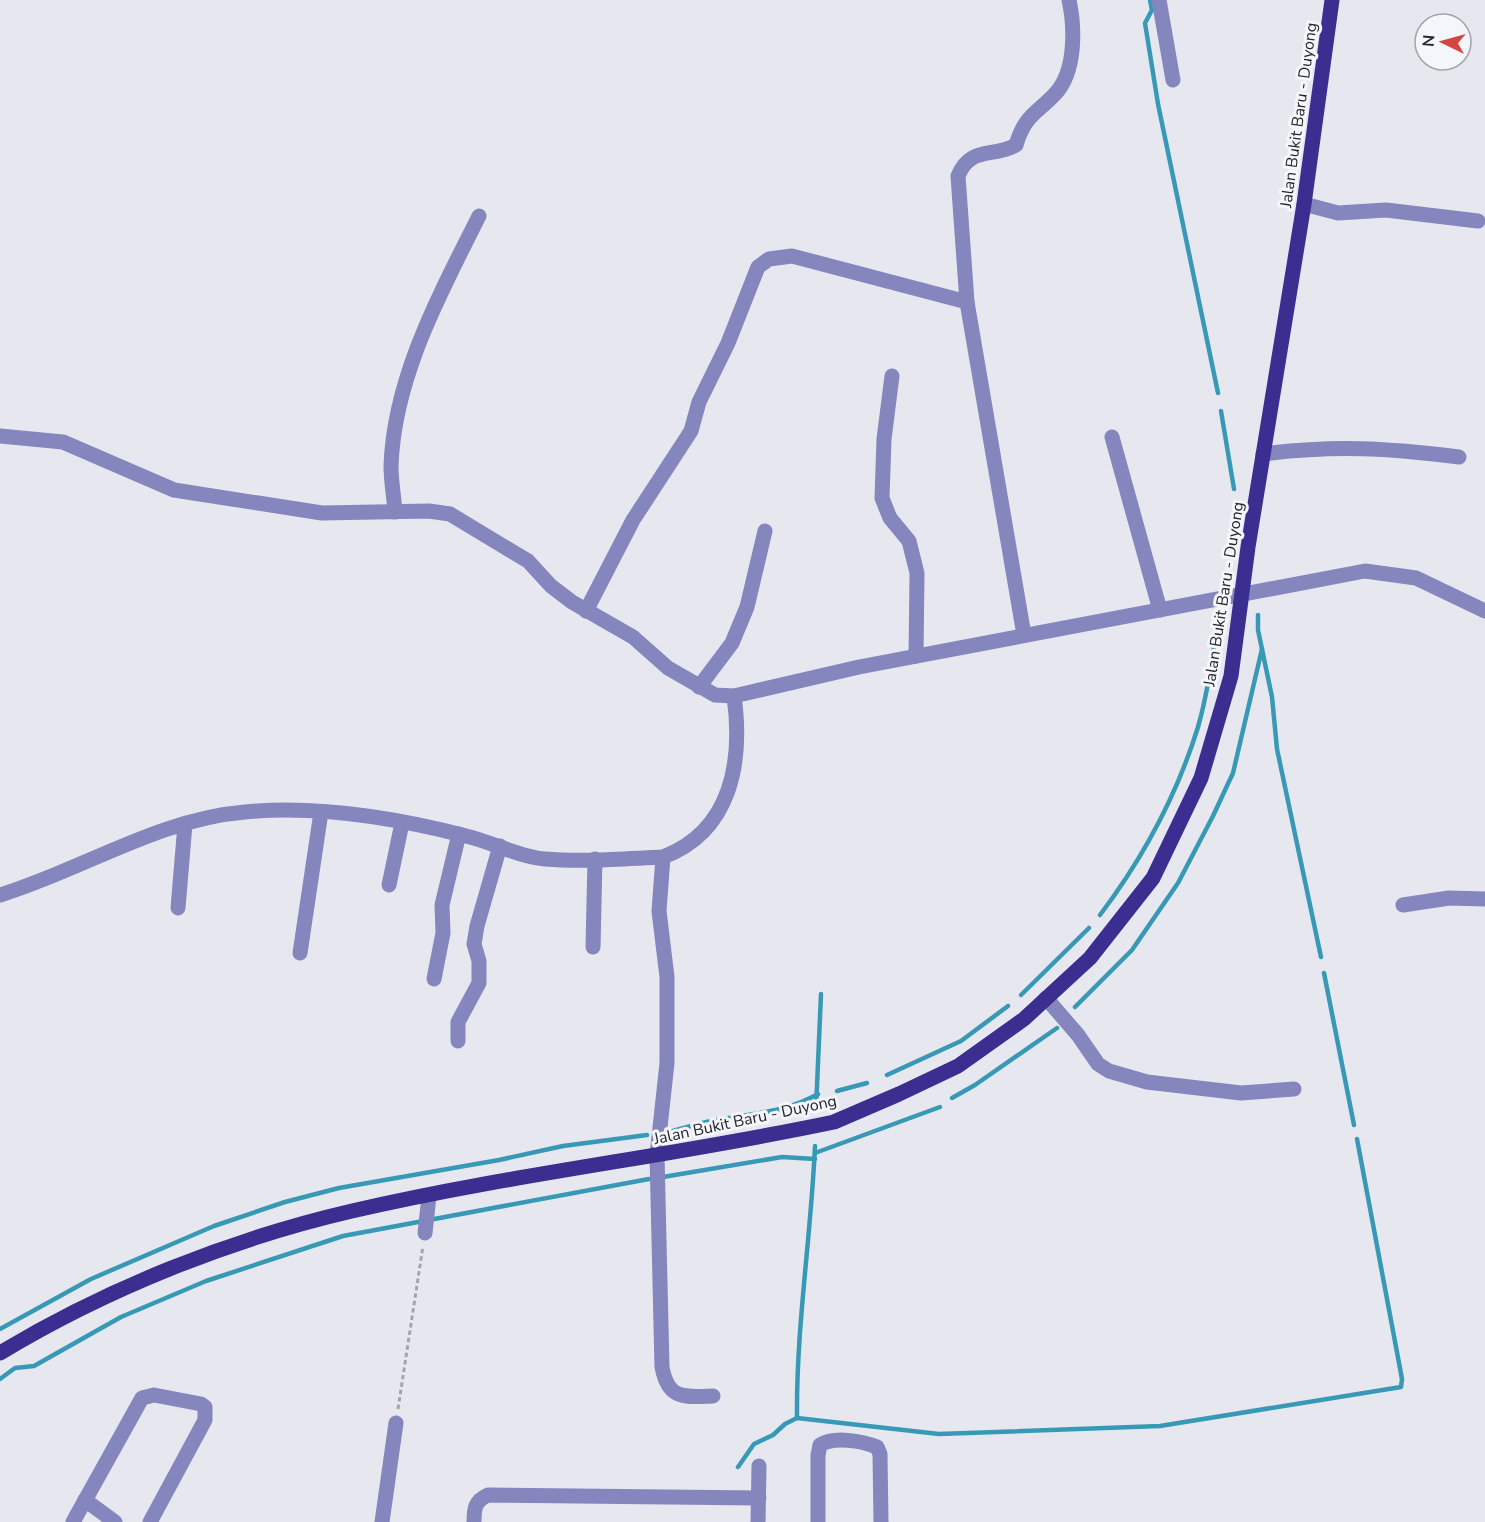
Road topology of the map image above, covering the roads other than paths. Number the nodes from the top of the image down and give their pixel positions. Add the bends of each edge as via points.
1 (1069, 0) edge
2 (1159, 0) edge
3 (1332, 0) edge
4 (1173, 80) dead end
5 (1304, 204) junction
6 (479, 216) dead end
7 (1478, 221) dead end
8 (967, 302) junction
9 (892, 376) dead end
10 (0, 436) edge
11 (1112, 437) dead end
12 (1263, 454) junction
13 (1460, 457) dead end
14 (396, 512) junction
15 (765, 531) dead end
16 (1242, 594) junction
17 (1160, 610) junction
18 (586, 611) junction
19 (1485, 611) edge
20 (1024, 635) junction
21 (916, 656) junction
22 (699, 687) junction
23 (734, 696) junction
24 (321, 812) junction
25 (402, 823) junction
26 (185, 824) junction
27 (459, 834) junction
28 (500, 846) junction
29 (663, 857) junction
30 (595, 859) junction
31 (389, 885) dead end
32 (0, 895) edge
33 (1485, 899) edge
34 (1403, 905) dead end
35 (178, 908) dead end
36 (594, 947) dead end
37 (300, 953) dead end
38 (434, 979) dead end
39 (1046, 998) junction
40 (458, 1041) dead end
41 (1294, 1089) dead end
42 (657, 1155) junction
43 (429, 1196) junction
44 (425, 1233) road end
45 (0, 1353) edge
46 (713, 1396) dead end
47 (396, 1423) road end
48 (759, 1466) dead end
49 (759, 1498) junction
50 (85, 1500) junction
51 (73, 1522) edge
52 (115, 1522) edge
53 (150, 1522) edge
54 (382, 1522) edge
55 (474, 1522) edge
56 (759, 1522) edge
57 (818, 1522) edge
58 (881, 1522) edge

1 - 8 street via 1073,18 1067,76 1056,94 1034,110 1016,145 1005,151 970,157 958,176
2 - 4 street
3 - 5 main road, Jalan Bukit Baru - Duyong
5 - 7 street via 1338,213 1386,210
5 - 12 main road, Jalan Bukit Baru - Duyong
6 - 14 street via 429,321 399,403 391,468
8 - 18 street via 792,256 769,259 758,267 699,402 691,431 633,520
8 - 20 street
9 - 21 street via 882,498 890,518 909,541 917,573
10 - 14 street via 63,442 174,490 322,513
11 - 17 street
12 - 13 street via 1316,447 1371,447
12 - 16 main road, Jalan Bukit Baru - Duyong
14 - 18 street via 450,514 528,561 551,586
15 - 22 street via 747,607 736,634
16 - 17 street
16 - 19 street via 1365,571 1416,578
16 - 39 main road, Jalan Bukit Baru - Duyong via 1231,676 1202,778 1153,878 1090,958
17 - 20 street
18 - 22 street via 633,638 668,668
20 - 21 street
21 - 23 street
22 - 23 street via 715,695
23 - 29 street via 737,755 730,792 698,835 681,850
24 - 25 street
24 - 26 street via 245,812
24 - 37 street
25 - 27 street
25 - 31 street
26 - 32 street
26 - 35 street
27 - 28 street
27 - 38 street via 442,905 442,933
28 - 30 street via 543,859
28 - 40 street via 474,944 479,983 458,1022
29 - 30 street
29 - 42 street via 659,911 667,976 668,1064
30 - 36 street
33 - 34 street via 1449,898
39 - 41 street via 1098,1064 1109,1071 1147,1082 1241,1093
39 - 42 main road, Jalan Bukit Baru - Duyong via 1024,1019 958,1066 834,1122
42 - 43 main road, Jalan Bukit Baru - Duyong
42 - 46 street via 664,1378 676,1394
43 - 44 street
43 - 45 main road, Jalan Bukit Baru - Duyong via 351,1211 225,1249 116,1291
47 - 54 street
48 - 49 street
49 - 55 street via 488,1495 479,1499
49 - 56 street
50 - 51 street
50 - 52 street
50 - 53 street via 142,1398 154,1395 196,1401 205,1407 205,1420
57 - 58 street via 820,1445 828,1440 877,1447

